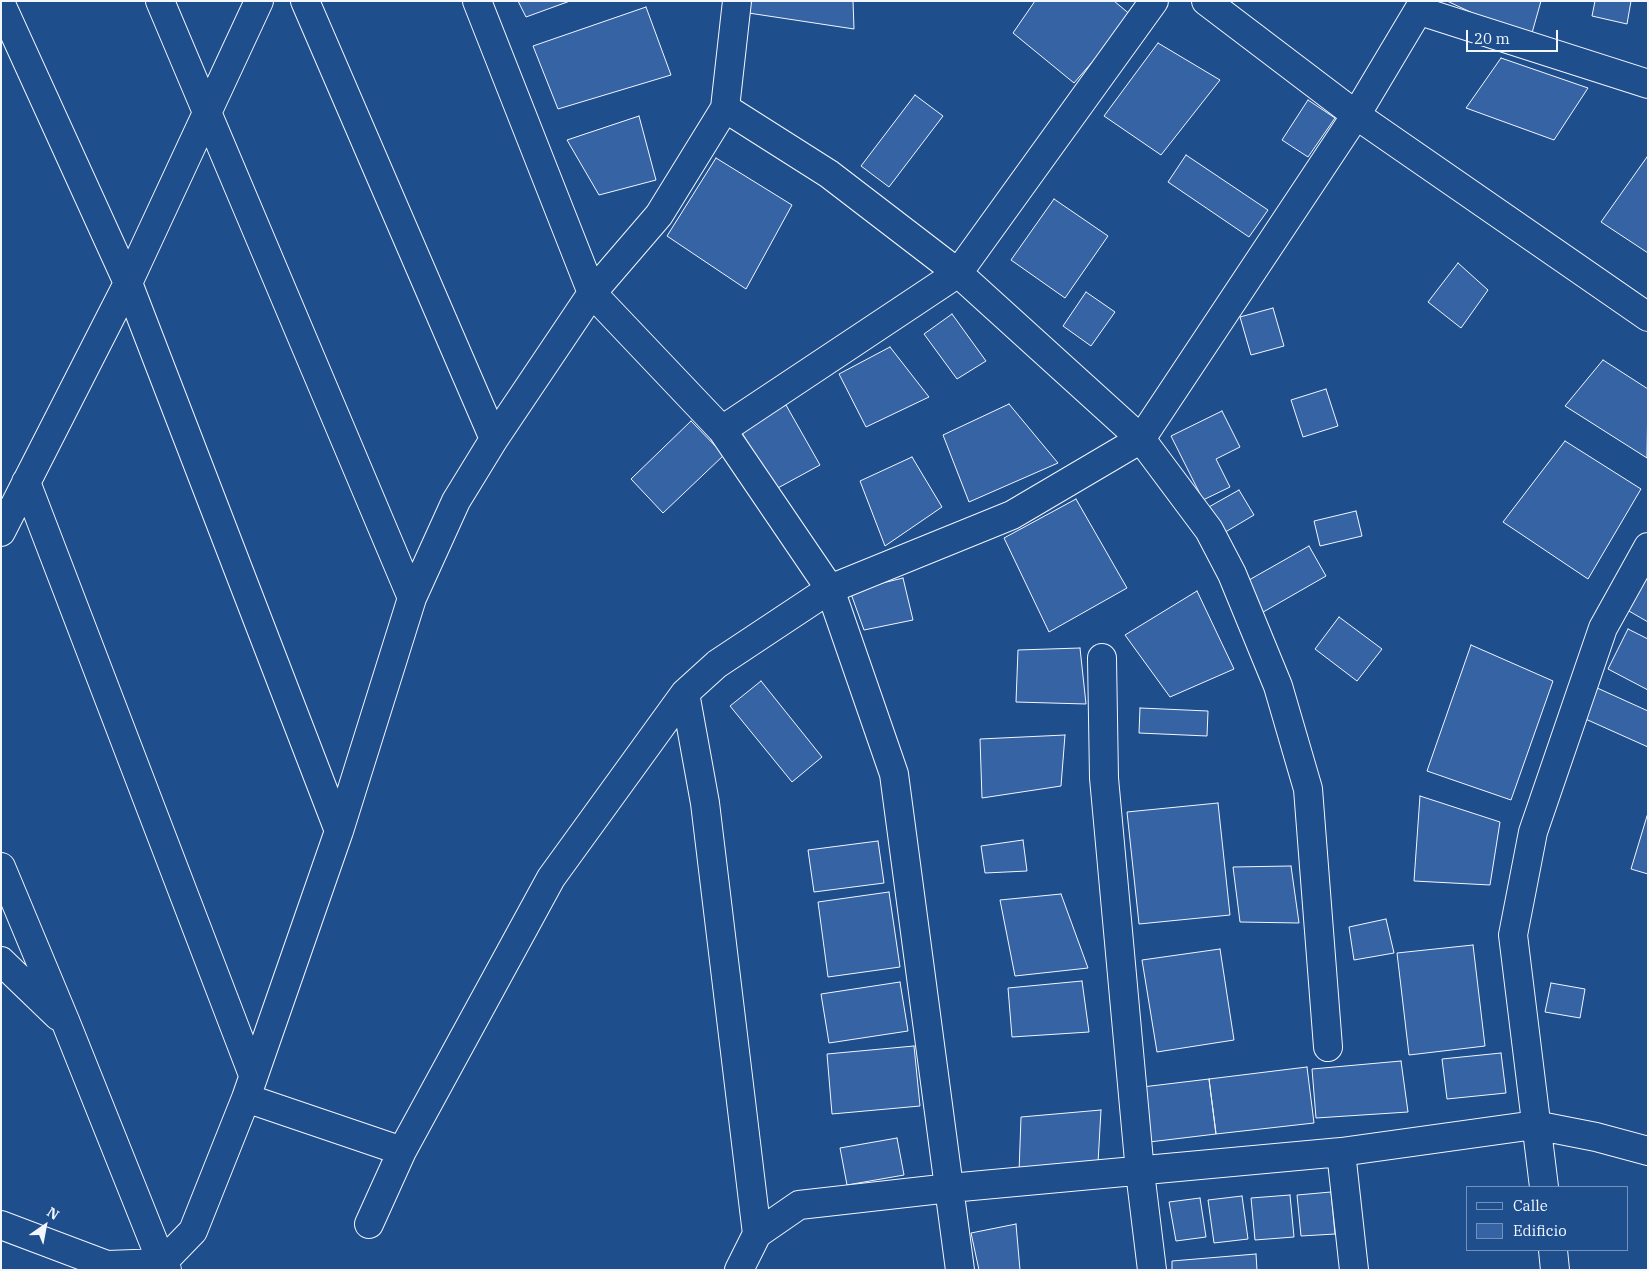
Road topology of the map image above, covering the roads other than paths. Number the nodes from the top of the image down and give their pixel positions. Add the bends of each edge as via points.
1 (160, 1) edge
2 (259, 1) edge
3 (305, 1) edge
4 (477, 1) edge
5 (737, 1) edge
6 (1154, 1) edge
7 (1206, 1) edge
8 (1, 4) edge
9 (1422, 6) edge
10 (1648, 84) edge
11 (725, 108) junction
12 (206, 113) junction
13 (1356, 115) junction
14 (958, 273) junction
15 (128, 283) junction
16 (592, 293) junction
17 (1648, 317) edge
18 (722, 430) junction
19 (1141, 438) junction
20 (494, 439) junction
21 (26, 482) junction
22 (1, 532) edge
23 (1648, 546) edge
24 (830, 588) junction
25 (412, 598) junction
26 (1102, 658) dead end
27 (685, 693) junction
28 (339, 831) junction
29 (1, 867) edge
30 (1, 962) edge
31 (66, 1023) junction
32 (1328, 1047) dead end
33 (249, 1086) junction
34 (1535, 1125) junction
35 (1647, 1147) edge
36 (402, 1151) junction
37 (1341, 1152) junction
38 (1140, 1172) junction
39 (1544, 1186) edge
40 (950, 1188) junction
41 (369, 1224) dead end
42 (1, 1225) edge
43 (757, 1234) junction
44 (1553, 1251) edge
45 (165, 1266) edge
46 (738, 1270) edge
47 (960, 1270) edge
48 (1152, 1270) edge
49 (1354, 1270) edge
50 (1555, 1270) edge

1 - 12 street
2 - 12 street
3 - 20 street
4 - 16 street
5 - 11 street
6 - 14 street
7 - 13 street
8 - 15 street
9 - 10 street
9 - 13 street
11 - 14 street via 829,174
11 - 16 street via 659,215
12 - 15 street
12 - 25 street
13 - 17 street
13 - 19 street
14 - 18 street
14 - 19 street
15 - 21 street
15 - 28 street
16 - 18 street
16 - 20 street
18 - 24 street
19 - 24 street via 1012,515
19 - 32 street via 1209,530 1232,574 1278,686 1308,789
20 - 25 street via 456,501
21 - 22 street
21 - 33 street
23 - 34 street via 1599,638 1533,832 1512,935
24 - 27 street via 717,664
24 - 40 street via 894,774
25 - 28 street
26 - 38 street via 1104,778
27 - 36 street via 551,878
27 - 43 street via 705,804
28 - 33 street
29 - 31 street
30 - 31 street
31 - 45 street
33 - 36 street
33 - 45 street via 193,1231
34 - 35 street
34 - 37 street
34 - 39 street
36 - 41 street
37 - 38 street
37 - 49 street
38 - 40 street
38 - 48 street
40 - 43 street via 799,1205
40 - 47 street
42 - 45 street via 108,1265
43 - 46 street
44 - 50 street

